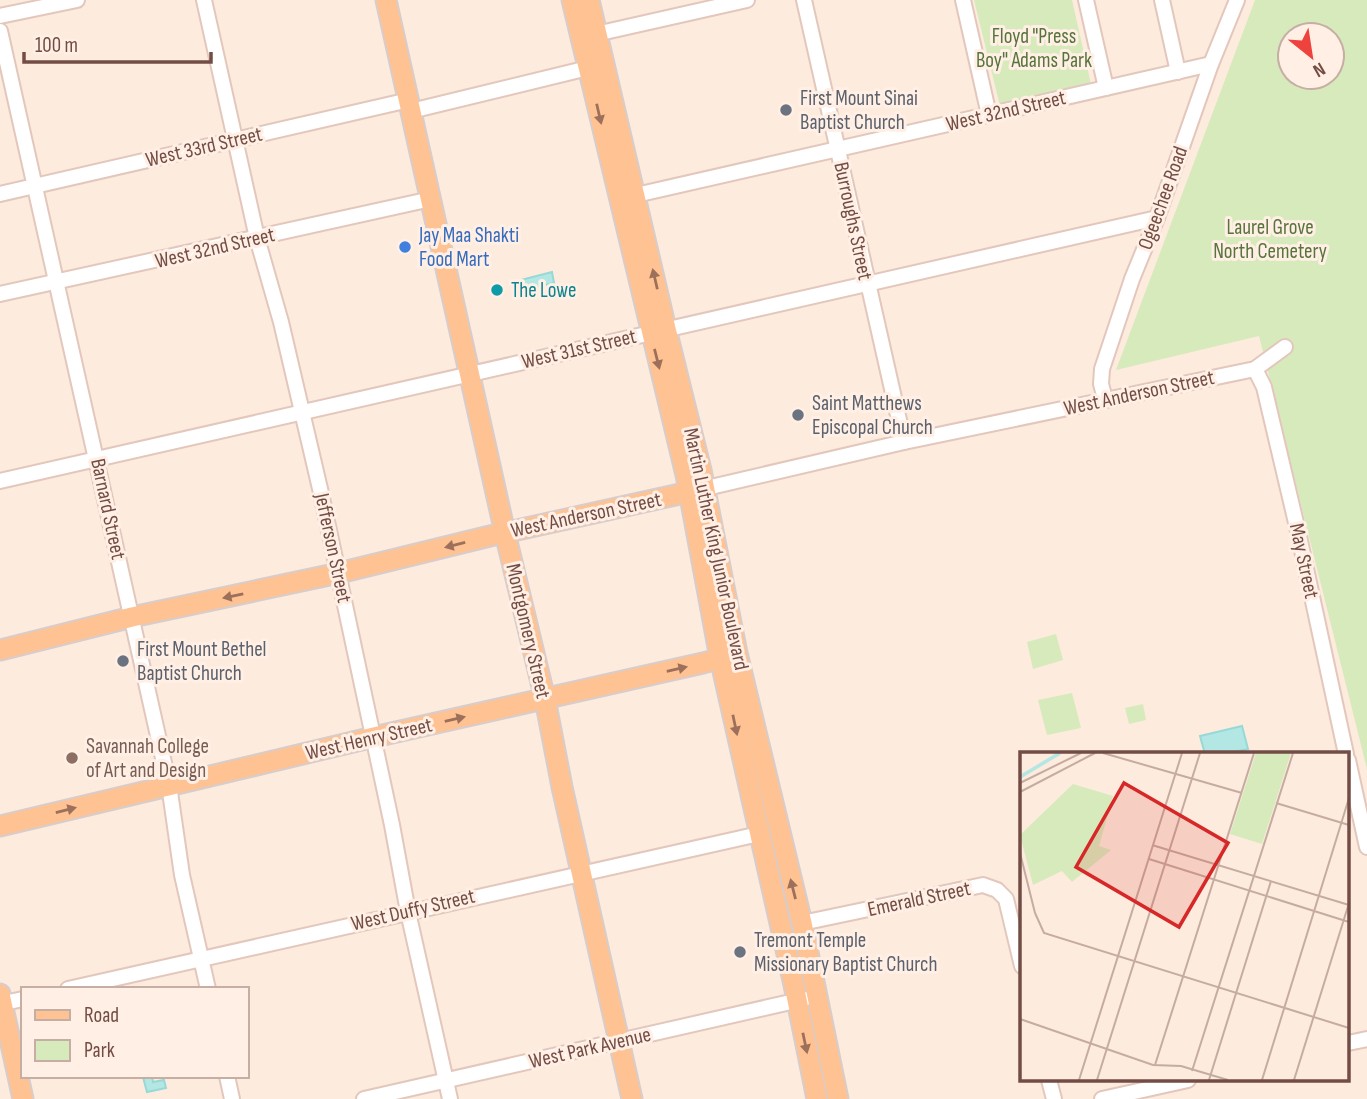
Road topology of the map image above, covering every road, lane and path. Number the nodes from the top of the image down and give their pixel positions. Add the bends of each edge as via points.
1 (77, 0) edge
2 (204, 0) edge
3 (386, 0) edge
4 (572, 0) edge
5 (589, 0) edge
6 (747, 0) edge
7 (804, 0) edge
8 (963, 0) edge
9 (1086, 0) edge
10 (1162, 0) edge
11 (1237, 0) edge
12 (0, 16) edge
13 (0, 31) edge
14 (596, 34) junction
15 (1211, 64) junction
16 (588, 68) junction
17 (1178, 72) junction
18 (1106, 88) junction
19 (410, 106) junction
20 (989, 115) junction
21 (235, 140) junction
22 (837, 149) junction
23 (36, 186) junction
24 (0, 194) edge
25 (636, 195) junction
26 (430, 199) junction
27 (1157, 218) junction
28 (257, 238) junction
29 (57, 283) junction
30 (867, 284) junction
31 (0, 294) edge
32 (658, 331) junction
33 (1285, 347) dead end
34 (1255, 369) junction
35 (470, 373) junction
36 (1105, 399) junction
37 (302, 412) junction
38 (904, 442) junction
39 (97, 458) junction
40 (0, 481) edge
41 (697, 490) junction
42 (505, 533) junction
43 (339, 573) junction
44 (132, 617) junction
45 (0, 650) edge
46 (729, 655) junction
47 (545, 699) junction
48 (374, 737) junction
49 (1346, 752) edge
50 (1350, 769) edge
51 (169, 785) junction
52 (0, 826) edge
53 (759, 834) junction
54 (1367, 847) edge
55 (581, 873) junction
56 (408, 912) junction
57 (802, 923) junction
58 (1020, 957) edge
59 (201, 959) junction
60 (77, 987) edge
61 (208, 987) edge
62 (806, 998) junction
63 (21, 999) edge
64 (1, 1001) edge
65 (619, 1041) junction
66 (227, 1078) edge
67 (446, 1081) junction
68 (1050, 1082) edge
69 (1179, 1082) edge
70 (23, 1099) edge
71 (232, 1099) edge
72 (364, 1099) edge
73 (450, 1099) edge
74 (632, 1099) edge
75 (817, 1099) edge
76 (838, 1099) edge
77 (1054, 1099) edge
78 (1101, 1099) edge

1 - 12 street
2 - 21 street, Jefferson Street
3 - 19 main road, Montgomery Street
4 - 16 main road, Martin Luther King Junior Boulevard
5 - 14 main road, Martin Luther King Junior Boulevard
6 - 14 street
7 - 22 street, Burroughs Street
8 - 20 street
9 - 18 street
10 - 17 street
11 - 15 street, Ogeechee Road
13 - 23 street, Barnard Street
14 - 25 main road, Martin Luther King Junior Boulevard
15 - 17 street, West 32nd Street
15 - 27 street, Ogeechee Road
16 - 19 street, West 33rd Street
16 -> 32 main road, Martin Luther King Junior Boulevard
17 - 18 street, West 32nd Street
18 - 20 street, West 32nd Street
19 - 21 street, West 33rd Street
19 - 26 main road, Montgomery Street
20 - 22 street, West 32nd Street
21 - 23 street, West 33rd Street
21 - 28 street, Jefferson Street
22 - 25 street, West 32nd Street
22 - 30 street, Burroughs Street
23 - 24 street, West 33rd Street
23 - 29 street, Barnard Street
32 -> 25 main road, Martin Luther King Junior Boulevard
26 - 28 street, West 32nd Street
26 - 35 main road, Montgomery Street
27 - 30 street, West 31st Street
27 - 36 street, Ogeechee Road via 1102,369
28 - 29 street, West 32nd Street
28 - 37 street, Jefferson Street
29 - 31 street, West 32nd Street
29 - 39 street, Barnard Street
30 - 32 street, West 31st Street
30 - 38 street, Burroughs Street
32 - 35 street, West 31st Street
32 - 41 main road, Martin Luther King Junior Boulevard
33 - 34 street
34 - 36 street, West Anderson Street
34 - 49 street, May Street via 1264,387
35 - 37 street, West 31st Street
35 - 42 main road, Montgomery Street
36 - 38 street, West Anderson Street
37 - 39 street, West 31st Street
37 - 43 street, Jefferson Street
38 - 41 street, West Anderson Street
39 - 40 street, West 31st Street
39 - 44 street, Barnard Street
41 - 42 main road, West Anderson Street
41 - 46 main road, Martin Luther King Junior Boulevard
42 -> 43 main road, West Anderson Street
42 - 47 main road, Montgomery Street
43 -> 44 main road, West Anderson Street
43 - 48 street, Jefferson Street
44 - 45 main road, West Anderson Street
44 - 51 street, Barnard Street
47 -> 46 main road, West Henry Street
46 -> 53 main road, Martin Luther King Junior Boulevard
57 -> 46 main road, Martin Luther King Junior Boulevard
48 -> 47 main road, West Henry Street
47 - 55 main road, Montgomery Street
48 - 51 main road, West Henry Street
48 - 56 street, Jefferson Street
50 - 54 street
52 -> 51 main road, West Henry Street
51 - 59 street, Barnard Street
53 - 55 street, West Duffy Street
53 - 62 main road, Martin Luther King Junior Boulevard
55 - 56 street, West Duffy Street
55 - 65 main road, Montgomery Street
56 - 59 street, West Duffy Street
56 - 67 street, Jefferson Street
57 - 58 street, Emerald Street via 983,886 1006,899
57 - 62 main road, Martin Luther King Junior Boulevard
59 - 60 street, West Duffy Street
59 - 61 street, Barnard Street
62 - 65 street, West Park Avenue
62 -> 75 main road, Martin Luther King Junior Boulevard
62 - 76 main road, Martin Luther King Junior Boulevard
63 - 64 street
64 - 70 main road
65 - 67 street, West Park Avenue
65 - 74 main road, Montgomery Street
66 - 71 street
67 - 72 street, West Park Avenue
67 - 73 street, Jefferson Street
68 - 77 street
69 - 78 street

